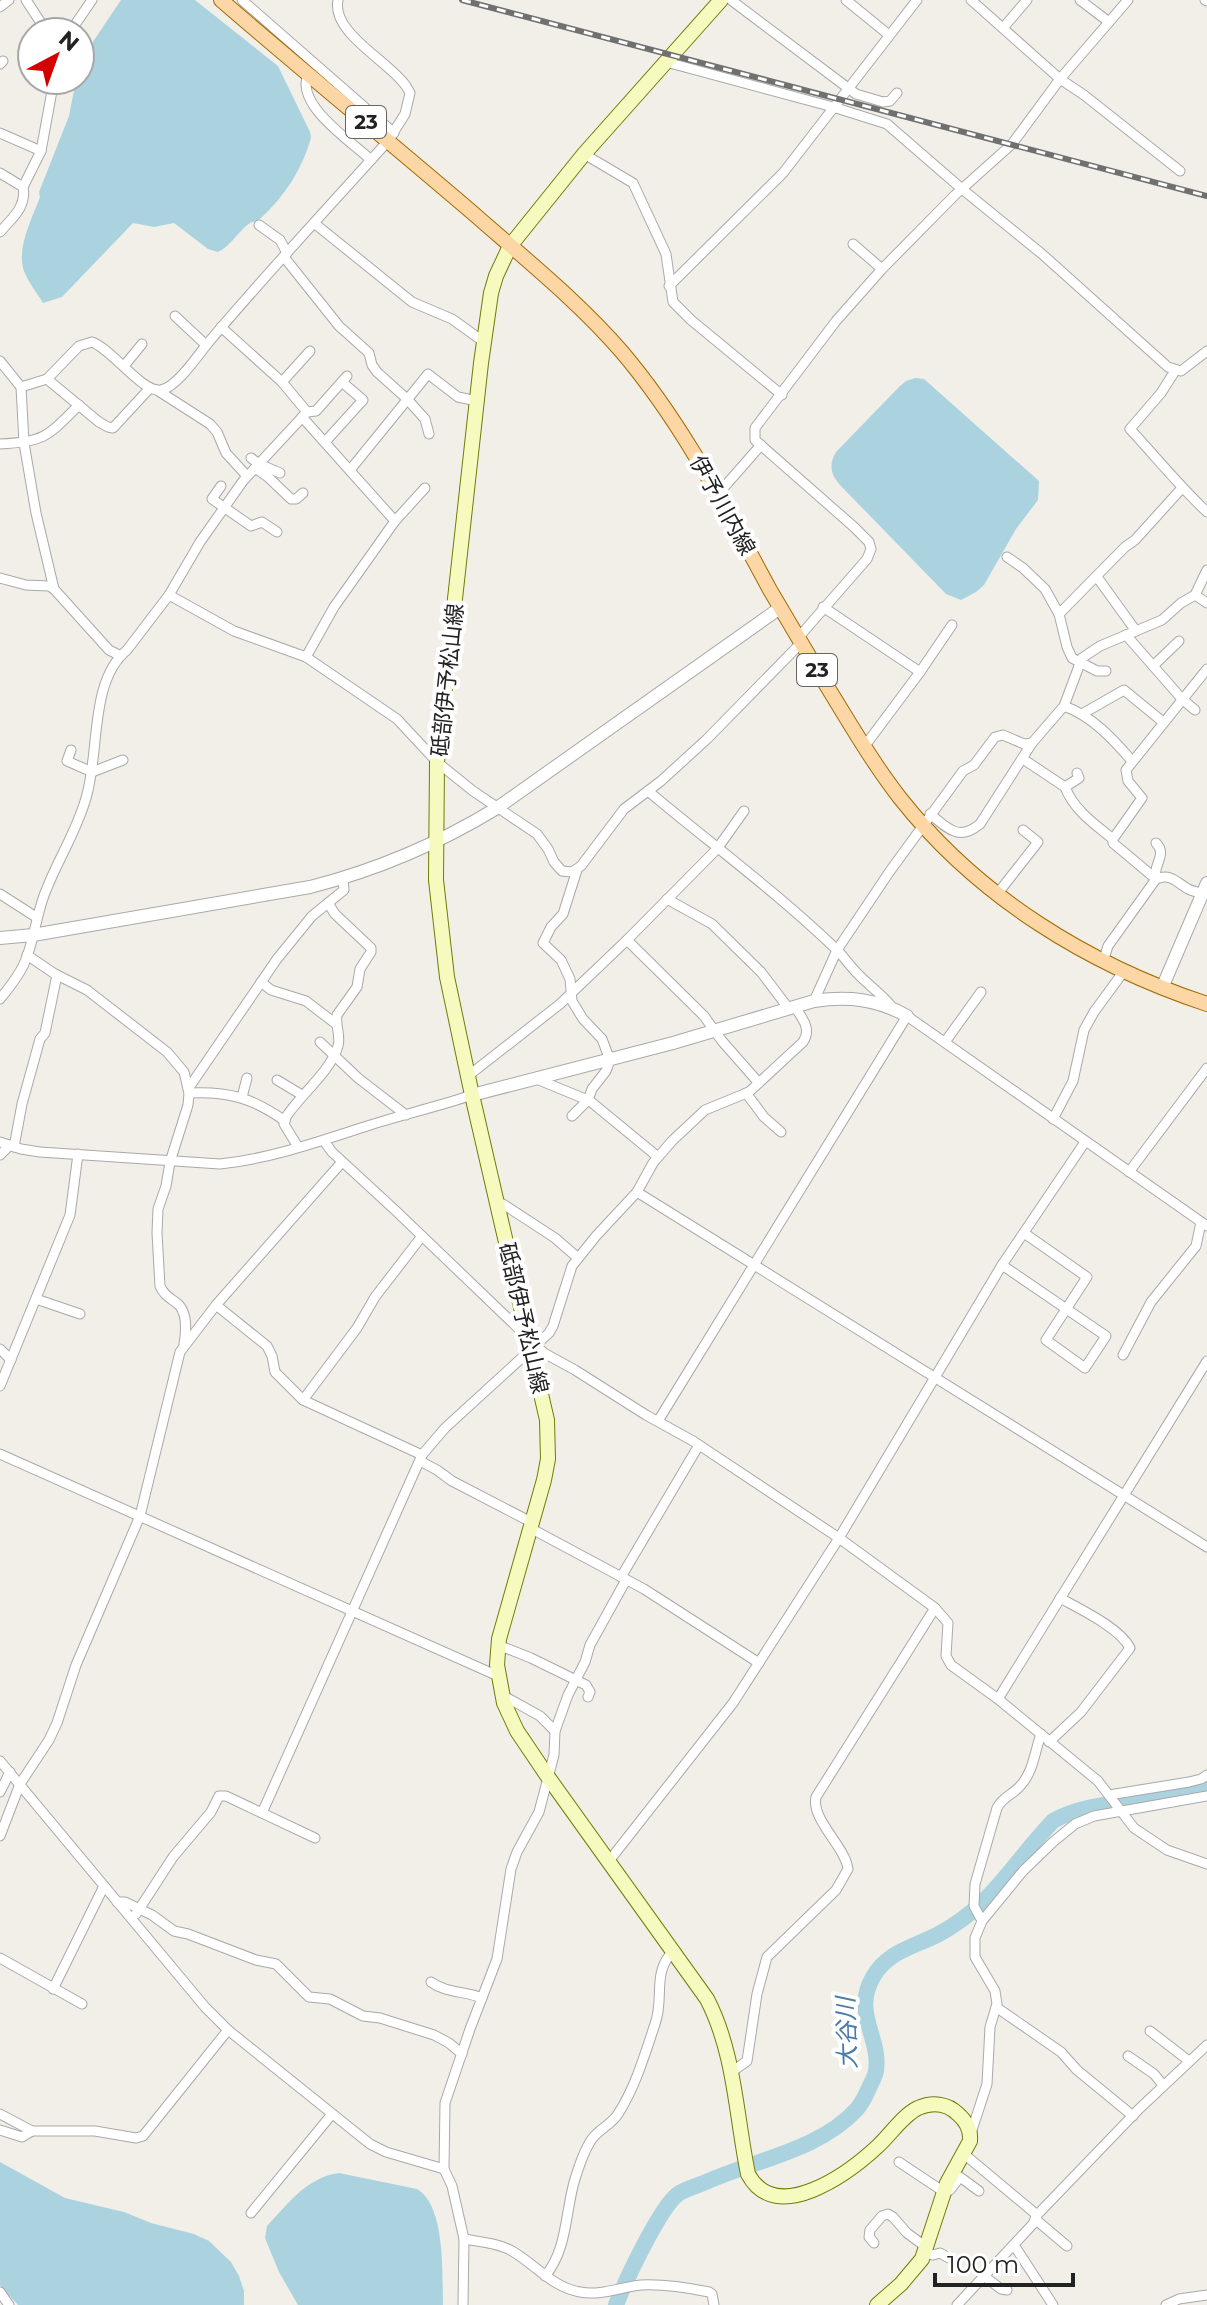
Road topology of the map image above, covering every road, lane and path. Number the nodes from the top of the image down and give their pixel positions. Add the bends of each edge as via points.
1 (9, 0) edge
2 (221, 0) edge
3 (242, 0) edge
4 (338, 0) edge
5 (721, 0) edge
6 (731, 0) edge
7 (846, 0) edge
8 (917, 0) edge
9 (971, 0) edge
10 (1027, 0) edge
11 (1080, 0) edge
12 (1128, 0) edge
13 (0, 7) edge
14 (1109, 22) junction
15 (1003, 28) junction
16 (889, 35) junction
17 (666, 62) junction
18 (308, 75) junction
19 (1060, 79) junction
20 (849, 87) junction
21 (897, 93) dead end
22 (51, 96) edge
23 (833, 107) junction
24 (0, 133) edge
25 (391, 137) junction
26 (41, 151) junction
27 (584, 154) junction
28 (371, 160) junction
29 (1180, 171) dead end
30 (0, 173) edge
31 (23, 187) junction
32 (962, 189) junction
33 (314, 223) junction
34 (2, 225) edge
35 (259, 225) dead end
36 (853, 244) dead end
37 (510, 246) junction
38 (285, 255) junction
39 (882, 269) junction
40 (669, 286) junction
41 (175, 316) dead end
42 (221, 327) junction
43 (484, 342) junction
44 (142, 344) dead end
45 (206, 345) junction
46 (310, 351) dead end
47 (1207, 351) edge
48 (0, 361) edge
49 (124, 366) junction
50 (1175, 371) junction
51 (47, 379) junction
52 (282, 382) junction
53 (21, 387) junction
54 (154, 389) junction
55 (782, 395) junction
56 (407, 399) junction
57 (477, 401) junction
58 (79, 405) junction
59 (305, 414) junction
60 (429, 434) dead end
61 (325, 442) junction
62 (24, 443) junction
63 (0, 444) edge
64 (761, 445) junction
65 (255, 463) junction
66 (350, 470) junction
67 (280, 473) dead end
68 (247, 476) junction
69 (221, 486) dead end
70 (425, 488) dead end
71 (1182, 488) junction
72 (303, 493) dead end
73 (718, 494) junction
74 (224, 508) junction
75 (1207, 512) edge
76 (395, 521) junction
77 (277, 532) dead end
78 (1007, 557) dead end
79 (1207, 570) edge
80 (1097, 577) junction
81 (0, 578) edge
82 (54, 589) junction
83 (169, 595) junction
84 (1195, 595) junction
85 (1207, 603) edge
86 (823, 607) junction
87 (780, 608) junction
88 (1059, 614) junction
89 (952, 625) dead end
90 (1136, 631) junction
91 (1126, 635) junction
92 (800, 640) junction
93 (1179, 641) dead end
94 (119, 655) junction
95 (306, 657) junction
96 (1079, 663) junction
97 (1153, 666) junction
98 (1106, 671) dead end
99 (920, 672) junction
100 (1206, 674) edge
101 (1182, 699) junction
102 (1064, 706) junction
103 (1195, 710) dead end
104 (1082, 714) junction
105 (1163, 722) junction
106 (1032, 743) junction
107 (864, 747) junction
108 (71, 750) dead end
109 (1023, 759) junction
110 (123, 760) dead end
111 (1132, 761) junction
112 (437, 762) junction
113 (92, 772) junction
114 (1077, 773) dead end
115 (1065, 787) junction
116 (648, 791) junction
117 (497, 808) junction
118 (744, 811) dead end
119 (927, 819) junction
120 (1023, 830) dead end
121 (1113, 839) junction
122 (435, 842) junction
123 (1156, 843) dead end
124 (717, 849) junction
125 (577, 870) junction
126 (343, 878) junction
127 (1156, 879) junction
128 (1204, 888) edge
129 (998, 893) junction
130 (0, 894) edge
131 (667, 899) junction
132 (328, 903) junction
133 (36, 917) junction
134 (33, 935) junction
135 (0, 938) edge
136 (627, 940) junction
137 (837, 950) junction
138 (27, 955) junction
139 (1103, 962) junction
140 (1124, 971) junction
141 (57, 975) junction
142 (261, 982) junction
143 (1162, 988) junction
144 (981, 992) dead end
145 (570, 994) junction
146 (0, 999) edge
147 (814, 1001) junction
148 (1207, 1004) edge
149 (892, 1007) junction
150 (792, 1008) junction
151 (907, 1016) junction
152 (336, 1024) junction
153 (714, 1031) junction
154 (320, 1042) dead end
155 (945, 1042) junction
156 (334, 1055) junction
157 (610, 1060) junction
158 (1207, 1068) edge
159 (468, 1076) junction
160 (247, 1078) dead end
161 (277, 1080) dead end
162 (539, 1080) junction
163 (758, 1082) junction
164 (188, 1091) junction
165 (746, 1093) junction
166 (302, 1095) junction
167 (472, 1095) junction
168 (242, 1097) junction
169 (588, 1100) junction
170 (406, 1115) junction
171 (572, 1116) dead end
172 (1053, 1119) junction
173 (285, 1121) junction
174 (781, 1132) dead end
175 (324, 1141) junction
176 (1085, 1142) junction
177 (8, 1144) edge
178 (298, 1147) junction
179 (78, 1154) junction
180 (0, 1155) edge
181 (658, 1157) junction
182 (170, 1162) junction
183 (342, 1162) junction
184 (1129, 1172) junction
185 (637, 1192) junction
186 (498, 1205) junction
187 (1204, 1224) edge
188 (1024, 1233) junction
189 (422, 1236) junction
190 (578, 1258) junction
191 (753, 1263) junction
192 (1002, 1265) junction
193 (36, 1299) junction
194 (216, 1305) junction
195 (1066, 1308) junction
196 (80, 1314) dead end
197 (532, 1343) junction
198 (183, 1346) junction
199 (0, 1349) edge
200 (1123, 1355) dead end
201 (11, 1360) junction
202 (1207, 1361) edge
203 (936, 1379) junction
204 (0, 1386) edge
205 (303, 1400) junction
206 (658, 1421) junction
207 (699, 1445) junction
208 (0, 1454) edge
209 (421, 1458) junction
210 (1124, 1494) junction
211 (140, 1516) junction
212 (530, 1525) junction
213 (839, 1538) junction
214 (1207, 1547) edge
215 (623, 1578) junction
216 (1060, 1598) junction
217 (935, 1608) junction
218 (352, 1611) junction
219 (498, 1645) junction
220 (759, 1663) junction
221 (498, 1676) junction
222 (576, 1681) junction
223 (502, 1695) junction
224 (588, 1697) dead end
225 (998, 1699) junction
226 (555, 1731) junction
227 (1041, 1734) junction
228 (1049, 1742) junction
229 (0, 1761) edge
230 (10, 1772) junction
231 (1207, 1775) edge
232 (548, 1777) junction
233 (20, 1784) junction
234 (0, 1792) edge
235 (1109, 1795) junction
236 (1207, 1796) edge
237 (262, 1813) junction
238 (1121, 1813) junction
239 (0, 1836) edge
240 (315, 1838) dead end
241 (609, 1861) junction
242 (1207, 1864) edge
243 (104, 1886) junction
244 (117, 1902) junction
245 (139, 1910) junction
246 (978, 1914) junction
247 (132, 1920) junction
248 (674, 1950) junction
249 (0, 1958) edge
250 (431, 1982) dead end
251 (53, 1989) junction
252 (482, 1998) junction
253 (82, 2004) dead end
254 (996, 2007) junction
255 (228, 2030) junction
256 (1150, 2031) dead end
257 (1207, 2045) edge
258 (462, 2054) junction
259 (1128, 2056) dead end
260 (1189, 2061) junction
261 (730, 2073) junction
262 (1163, 2085) junction
263 (0, 2114) edge
264 (332, 2114) junction
265 (1133, 2116) junction
266 (0, 2130) edge
267 (32, 2131) junction
268 (971, 2133) junction
269 (964, 2154) junction
270 (899, 2162) dead end
271 (444, 2169) junction
272 (944, 2190) junction
273 (979, 2191) dead end
274 (251, 2213) dead end
275 (1036, 2217) junction
276 (464, 2239) junction
277 (874, 2243) dead end
278 (1014, 2245) junction
279 (1067, 2246) dead end
280 (926, 2250) junction
281 (949, 2258) dead end
282 (545, 2276) junction
283 (984, 2276) junction
284 (1007, 2290) dead end
285 (0, 2292) edge
286 (1207, 2295) edge
287 (9, 2305) edge
288 (463, 2305) edge
289 (714, 2305) edge
290 (877, 2305) edge
291 (957, 2305) edge
292 (1053, 2305) edge
293 (1166, 2305) edge

1 - 13 street
2 - 18 main road, 伊予川内線 / 23
3 - 25 street
4 - 25 street via 340,20 410,93
5 - 17 main road, 砥部伊予松山線
6 - 20 street
7 - 16 street
8 - 16 street
9 - 15 street
10 - 15 street
11 - 14 street
12 - 14 street
14 - 19 street
15 - 19 street
16 - 20 street
17 - 23 street
17 - 27 main road, 砥部伊予松山線
18 - 25 main road, 伊予川内線 / 23
18 - 28 street via 306,90 319,114
19 - 29 street
19 - 32 street via 1012,144
20 - 21 street via 883,102
20 - 23 street
22 - 26 street
23 - 32 street via 887,124
23 - 40 street via 783,173
24 - 26 street
25 - 28 street
25 - 37 main road, 伊予川内線 / 23
26 - 31 street
27 - 37 main road, 砥部伊予松山線
27 - 40 street via 633,183 666,254
28 - 33 street
30 - 31 street
31 - 34 street via 25,200
32 - 39 street
32 - 50 street
33 - 38 street
33 - 43 street via 412,302 452,319
35 - 38 street via 280,240
36 - 39 street
37 - 43 main road, 砥部伊予松山線 via 491,293
37 - 73 main road, 伊予川内線 / 23 via 620,350 674,421
38 - 42 street
38 - 56 street via 339,326 369,353 377,372
39 - 55 street
40 - 55 street via 679,310
41 - 45 street
42 - 45 street
42 - 52 street
43 - 57 main road, 砥部伊予松山線
44 - 49 street
45 - 54 street via 176,381
46 - 52 street
47 - 50 street
48 - 53 street
49 - 51 street via 98,344 85,343
49 - 54 street
50 - 71 street via 1130,429
51 - 53 street
51 - 58 street
52 - 59 street
53 - 62 street
54 - 58 street via 113,428
54 - 68 street via 210,424
55 - 64 street via 755,428
56 - 57 street via 428,374 458,397
56 - 60 street via 425,419
56 - 66 street
57 - 112 main road, 砥部伊予松山線
58 - 62 street via 50,433
59 - 61 street
59 - 61 street via 316,411 345,379 363,400
59 - 65 street
61 - 66 street
62 - 63 street
62 - 82 street
64 - 73 street
64 - 86 street via 869,542 867,559
65 - 67 street
65 - 68 street
65 - 72 street via 291,499
66 - 76 street
68 - 74 street
69 - 74 street via 212,499
70 - 76 street
71 - 75 street
71 - 80 street
73 - 87 main road, 伊予川内線 / 23
74 - 77 street via 251,526 262,522
74 - 83 street
76 - 95 street
78 - 88 street via 1037,581
79 - 84 street
80 - 88 street
80 - 90 street
81 - 82 street
82 - 94 street
83 - 94 street
83 - 95 street via 234,631
84 - 85 street
84 - 90 street via 1162,620
86 - 92 street
86 - 99 street
87 - 92 main road, 伊予川内線 / 23
87 - 117 street
88 - 96 street via 1070,654
89 - 99 street
90 - 91 street
91 - 96 street via 1089,652
91 - 97 street
92 - 107 main road, 伊予川内線 / 23
92 - 116 street via 707,739
93 - 97 street
94 - 113 street via 100,699
95 - 112 street via 397,719
96 - 98 street
96 - 102 street
97 - 101 street
99 - 107 street
100 - 101 street
101 - 103 street
101 - 105 street
102 - 104 street
102 - 106 street
104 - 105 street via 1124,690
104 - 111 street
105 - 111 street
106 - 109 street
106 - 119 street via 995,737
107 - 119 main road, 伊予川内線 / 23 via 902,800
108 - 113 street via 67,761
109 - 115 street
109 - 119 street via 973,830 958,833
110 - 113 street
111 - 121 street via 1126,777 1142,798
112 - 117 street
112 - 122 main road, 砥部伊予松山線
113 - 133 street via 85,802
114 - 115 street via 1079,778
115 - 121 street via 1081,812
116 - 124 street
116 - 125 street via 624,809
117 - 122 street
117 - 125 street via 537,834 562,871
118 - 124 street
119 - 129 main road, 伊予川内線 / 23 via 959,861
119 - 137 street
120 - 129 street via 1038,842
121 - 127 street
122 - 126 street
122 - 159 main road, 砥部伊予松山線 via 440,930
123 - 127 street via 1162,852
124 - 131 street
124 - 137 street
125 - 145 street via 563,914 543,943 564,965
126 - 132 street via 344,890
126 - 134 street
127 - 128 street via 1167,876 1189,890
127 - 139 street via 1108,946
128 - 143 street
129 - 139 main road, 伊予川内線 / 23 via 1034,922
130 - 133 street
131 - 136 street
131 - 150 street via 712,924
132 - 142 street
132 - 152 street via 371,948
133 - 134 street
134 - 135 street
134 - 138 street
136 - 145 street
136 - 153 street
137 - 147 street
137 - 149 street
138 - 141 street
138 - 146 street
139 - 140 main road, 伊予川内線 / 23
140 - 143 main road, 伊予川内線 / 23
140 - 172 street via 1084,1030 1073,1081
141 - 164 street via 80,985 167,1052 184,1072
141 - 177 street via 45,1033
142 - 152 street via 306,1001
142 - 164 street
143 - 148 main road, 伊予川内線 / 23
144 - 155 street
145 - 157 street via 602,1039
145 - 159 street
147 - 149 street via 864,999
147 - 150 street
149 - 151 street
150 - 153 street
150 - 163 street via 805,1024 806,1037
151 - 155 street
151 - 191 street
152 - 156 street via 339,1042
153 - 157 street
153 - 163 street
154 - 156 street
155 - 172 street
156 - 166 street
156 - 170 street
157 - 162 street
157 - 169 street
158 - 184 street
159 - 167 main road, 砥部伊予松山線
160 - 168 street
161 - 166 street
162 - 167 street
162 - 169 street
163 - 165 street
164 - 168 street
164 - 182 street
165 - 174 street
165 - 181 street via 705,1110
166 - 173 street
167 - 170 street
167 - 186 main road, 砥部伊予松山線
168 - 173 street
169 - 171 street
169 - 181 street
170 - 175 street
172 - 176 street
173 - 178 street
175 - 178 street
175 - 183 street
176 - 184 street
176 - 188 street
177 - 179 street
177 - 180 street
178 - 182 street via 238,1162
179 - 182 street
179 - 193 street via 70,1215
181 - 185 street
182 - 198 street via 158,1209 160,1286 183,1310
183 - 189 street
183 - 194 street
184 - 187 street
185 - 190 street
185 - 191 street
186 - 190 street
186 - 197 main road, 砥部伊予松山線
187 - 200 street via 1196,1246 1151,1302
188 - 192 street
188 - 195 street via 1087,1277
189 - 197 street
189 - 205 street
190 - 197 street via 553,1326
191 - 203 street
191 - 206 street
192 - 195 street
192 - 203 street
193 - 196 street
193 - 201 street
194 - 198 street
194 - 205 street via 267,1346 278,1376
195 - 195 street via 1046,1340 1085,1368 1106,1336
197 - 206 street
197 - 209 street
197 - 212 main road, 砥部伊予松山線 via 548,1442 544,1480
198 - 211 street
199 - 201 street
201 - 204 street
202 - 210 street
203 - 210 street
203 - 213 street
205 - 209 street
206 - 207 street
207 - 213 street
207 - 215 street
208 - 211 street
209 - 212 street
209 - 218 street
210 - 214 street
210 - 216 street
211 - 218 street
211 - 233 street via 53,1732
212 - 215 street
212 - 219 main road, 砥部伊予松山線
213 - 217 street
213 - 220 street
215 - 220 street
215 - 222 street
216 - 225 street
216 - 228 street via 1107,1626 1130,1648 1081,1712
217 - 225 street via 948,1623 946,1656 951,1665
217 - 261 street via 816,1797 815,1808 848,1869 836,1890 767,1957 747,2061
218 - 221 street
218 - 237 street
219 - 221 main road, 砥部伊予松山線
219 - 222 street
220 - 241 street
221 - 223 main road, 砥部伊予松山線
222 - 224 street via 589,1688
222 - 226 street
223 - 226 street
223 - 232 main road, 砥部伊予松山線 via 517,1731
225 - 227 street
226 - 232 street
227 - 228 street
227 - 246 street via 1026,1778 997,1808 975,1884
228 - 235 street
229 - 230 street
230 - 233 street
230 - 234 street
231 - 235 street
232 - 241 main road, 砥部伊予松山線
232 - 252 street via 539,1812 511,1869 497,1959
233 - 239 street
233 - 243 street
235 - 238 street
236 - 238 street
237 - 240 street
237 - 245 street via 219,1796
238 - 242 street via 1167,1850
238 - 246 street via 1075,1824
241 - 248 main road, 砥部伊予松山線
243 - 244 street
243 - 251 street
244 - 245 street
244 - 247 street
245 - 247 street
245 - 258 street via 174,1931 276,1964 309,1997 330,1999 363,2016 434,2035
246 - 254 street via 975,1957 995,1991
247 - 255 street
248 - 261 main road, 砥部伊予松山線 via 719,2023
248 - 282 street via 661,1967 658,2016 631,2091 615,2119 592,2138 574,2181 558,2257
249 - 251 street
250 - 252 street
251 - 253 street
252 - 258 street
254 - 265 street via 1061,2052
254 - 268 street via 987,2084
255 - 264 street
255 - 267 street via 143,2136
256 - 260 street
257 - 260 street
258 - 271 street via 445,2103
259 - 262 street
260 - 262 street
261 - 268 main road, 砥部伊予松山線 via 748,2174 773,2196 798,2196 846,2171 922,2107 947,2106
262 - 265 street
263 - 267 street
264 - 271 street via 386,2152
264 - 274 street
265 - 275 street
266 - 267 street via 22,2137
268 - 269 main road
269 - 272 main road
269 - 275 street
270 - 272 street
271 - 276 street
272 - 273 street via 960,2177
272 - 280 main road via 942,2222
275 - 278 street
275 - 279 street
276 - 282 street via 512,2251
276 - 288 street
277 - 280 street via 870,2230 888,2214
278 - 283 street
278 - 292 street
280 - 281 street
280 - 290 main road via 915,2269
282 - 289 street via 579,2292 649,2285 705,2291 712,2294
283 - 284 street
283 - 291 street
285 - 287 street
286 - 293 street

